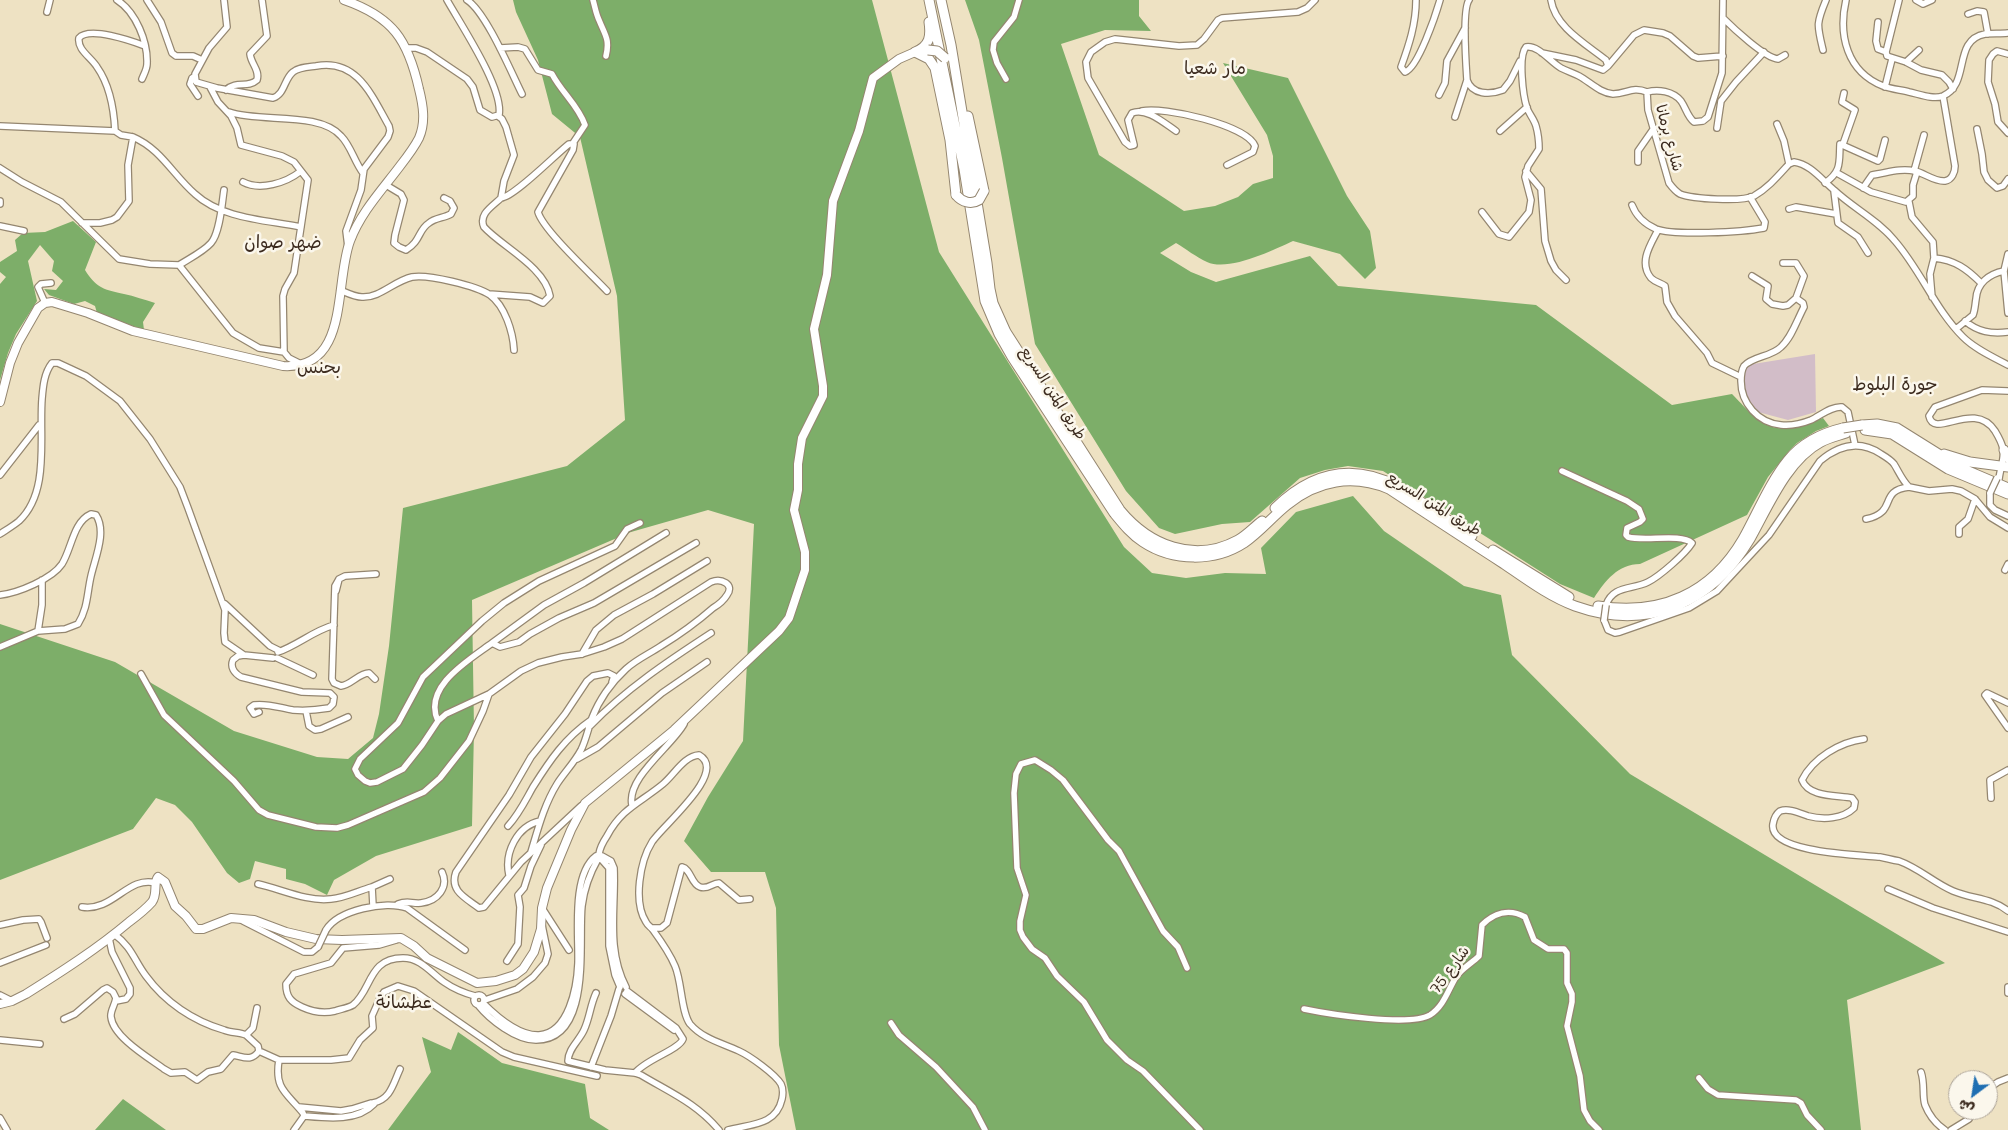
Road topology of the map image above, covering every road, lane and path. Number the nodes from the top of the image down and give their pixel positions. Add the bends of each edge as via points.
1 (50, 0) edge
2 (117, 0) edge
3 (147, 0) edge
4 (224, 0) edge
5 (262, 0) edge
6 (344, 0) edge
7 (447, 0) edge
8 (468, 0) edge
9 (593, 0) edge
10 (923, 0) edge
11 (929, 0) edge
12 (941, 0) edge
13 (1020, 0) edge
14 (1315, 0) edge
15 (1416, 0) edge
16 (1440, 0) edge
17 (1469, 0) edge
18 (1551, 0) edge
19 (1723, 0) edge
20 (1728, 0) edge
21 (1826, 0) edge
22 (1846, 0) edge
23 (1899, 0) edge
24 (1916, 0) edge
25 (1932, 0) edge
26 (46, 12) dead end
27 (1968, 14) dead end
28 (1724, 16) junction
29 (1878, 22) dead end
30 (1465, 28) junction
31 (2008, 33) edge
32 (1988, 34) junction
33 (145, 46) junction
34 (407, 48) junction
35 (500, 48) junction
36 (922, 50) junction
37 (1823, 50) dead end
38 (1918, 50) dead end
39 (1541, 52) junction
40 (1764, 52) junction
41 (1886, 52) junction
42 (2008, 54) edge
43 (1785, 55) dead end
44 (606, 56) dead end
45 (1722, 56) junction
46 (1521, 59) junction
47 (1892, 59) junction
48 (202, 60) junction
49 (1906, 62) junction
50 (1608, 66) junction
51 (195, 76) junction
52 (1006, 78) dead end
53 (142, 79) dead end
54 (1467, 80) junction
55 (210, 87) junction
56 (1885, 87) junction
57 (1953, 89) junction
58 (226, 90) junction
59 (959, 91) junction
60 (1647, 92) junction
61 (1844, 93) dead end
62 (522, 94) dead end
63 (1439, 95) dead end
64 (198, 96) dead end
65 (1943, 96) junction
66 (1720, 104) junction
67 (1712, 106) junction
68 (1527, 108) junction
69 (227, 111) junction
70 (1142, 111) junction
71 (498, 116) junction
72 (1455, 117) dead end
73 (1777, 124) dead end
74 (0, 126) edge
75 (1654, 128) junction
76 (1717, 128) dead end
77 (1977, 129) dead end
78 (116, 131) junction
79 (1176, 131) dead end
80 (1500, 131) dead end
81 (2008, 133) edge
82 (1924, 135) dead end
83 (133, 137) junction
84 (950, 140) junction
85 (1885, 140) dead end
86 (573, 143) junction
87 (1843, 144) junction
88 (968, 149) junction
89 (1638, 162) dead end
90 (1790, 164) junction
91 (1227, 165) dead end
92 (0, 168) edge
93 (964, 170) junction
94 (301, 171) junction
95 (1526, 171) junction
96 (1916, 172) junction
97 (362, 173) junction
98 (1837, 173) junction
99 (2008, 179) edge
100 (243, 182) dead end
101 (1826, 183) junction
102 (386, 185) junction
103 (1863, 188) junction
104 (224, 190) dead end
105 (1834, 191) junction
106 (444, 198) dead end
107 (501, 198) junction
108 (1750, 198) junction
109 (1908, 202) junction
110 (1632, 205) dead end
111 (1789, 209) dead end
112 (221, 210) junction
113 (1482, 212) dead end
114 (1836, 214) junction
115 (82, 223) junction
116 (0, 226) edge
117 (301, 227) junction
118 (1658, 230) junction
119 (24, 231) dead end
120 (348, 248) junction
121 (1868, 253) dead end
122 (2008, 254) edge
123 (1934, 258) junction
124 (1783, 263) dead end
125 (179, 265) junction
126 (2004, 271) junction
127 (1752, 276) dead end
128 (1566, 280) dead end
129 (51, 283) dead end
130 (1981, 283) junction
131 (340, 290) junction
132 (607, 291) dead end
133 (488, 294) junction
134 (1932, 297) junction
135 (1796, 298) junction
136 (2007, 299) edge
137 (45, 303) junction
138 (2008, 313) edge
139 (1965, 322) junction
140 (1956, 329) junction
141 (2008, 332) edge
142 (514, 350) dead end
143 (284, 352) junction
144 (302, 365) junction
145 (2008, 365) edge
146 (1741, 377) junction
147 (2008, 391) edge
148 (0, 402) edge
149 (40, 425) junction
150 (1862, 427) junction
151 (1844, 430) junction
152 (1855, 445) junction
153 (1932, 450) junction
154 (2006, 454) edge
155 (1562, 471) dead end
156 (2001, 473) edge
157 (0, 474) edge
158 (1909, 487) junction
159 (2008, 488) edge
160 (2008, 494) edge
161 (1975, 499) junction
162 (2008, 515) edge
163 (1866, 519) dead end
164 (640, 523) dead end
165 (2008, 528) edge
166 (666, 533) dead end
167 (0, 534) edge
168 (1959, 534) dead end
169 (696, 542) dead end
170 (707, 561) dead end
171 (376, 574) dead end
172 (42, 580) junction
173 (0, 595) edge
174 (223, 603) junction
175 (334, 625) junction
176 (38, 631) junction
177 (711, 633) dead end
178 (492, 643) junction
179 (0, 647) edge
180 (582, 654) junction
181 (244, 655) junction
182 (276, 656) junction
183 (707, 662) dead end
184 (141, 674) dead end
185 (313, 675) dead end
186 (375, 679) dead end
187 (612, 685) junction
188 (489, 694) junction
189 (2008, 703) edge
190 (306, 711) junction
191 (259, 712) dead end
192 (348, 717) dead end
193 (685, 719) junction
194 (591, 720) junction
195 (438, 722) junction
196 (589, 727) junction
197 (2008, 728) edge
198 (1864, 739) dead end
199 (575, 761) junction
200 (2008, 770) edge
201 (1991, 798) dead end
202 (585, 803) junction
203 (632, 805) junction
204 (540, 821) junction
205 (508, 826) dead end
206 (543, 841) junction
207 (531, 852) junction
208 (599, 857) junction
209 (442, 872) dead end
210 (509, 875) junction
211 (390, 879) dead end
212 (156, 884) junction
213 (258, 884) dead end
214 (372, 887) junction
215 (1888, 888) dead end
216 (750, 899) dead end
217 (396, 904) junction
218 (373, 906) junction
219 (82, 907) dead end
220 (580, 907) junction
221 (542, 908) junction
222 (2008, 911) edge
223 (239, 919) junction
224 (541, 923) junction
225 (0, 925) edge
226 (652, 928) junction
227 (2008, 932) edge
228 (112, 936) junction
229 (400, 938) junction
230 (465, 950) dead end
231 (569, 950) dead end
232 (507, 961) dead end
233 (0, 962) edge
234 (1187, 968) dead end
235 (2008, 987) edge
236 (623, 991) junction
237 (596, 993) dead end
238 (2008, 993) edge
239 (0, 995) edge
240 (493, 997) junction
241 (480, 1000) junction
242 (12, 1001) junction
243 (116, 1001) junction
244 (0, 1004) edge
245 (257, 1008) dead end
246 (1304, 1009) dead end
247 (491, 1011) junction
248 (64, 1019) dead end
249 (891, 1024) dead end
250 (246, 1035) junction
251 (0, 1040) edge
252 (40, 1044) dead end
253 (259, 1051) junction
254 (279, 1060) junction
255 (591, 1068) junction
256 (400, 1069) dead end
257 (1921, 1072) dead end
258 (635, 1073) junction
259 (597, 1076) dead end
260 (1699, 1078) dead end
261 (373, 1103) junction
262 (299, 1107) junction
263 (304, 1116) junction
264 (0, 1118) edge
265 (1967, 1120) edge
266 (7, 1130) edge
267 (294, 1130) edge
268 (719, 1130) edge
269 (728, 1130) edge
270 (985, 1130) edge
271 (1200, 1130) edge
272 (1599, 1130) edge
273 (1821, 1130) edge
274 (1945, 1130) edge
275 (1951, 1130) edge

1 - 26 street
2 - 33 street via 132,13
3 - 48 street via 161,22 173,54
4 - 48 street via 226,27
5 - 58 street via 267,36 250,54 257,80 250,85 232,85
6 - 34 main road via 382,18
7 - 71 street via 491,81 500,112
8 - 35 street
9 - 44 street via 607,35
10 - 36 highway via 930,36
11 - 93 highway, طريق المتن السريع
12 - 59 highway, طريق المتن السريع
13 - 52 street via 1014,17 994,42 997,63
14 - 70 street via 1298,12 1222,18 1201,42 1192,46 1115,39 1095,48 1086,62 1087,75 1106,112 1130,146 1134,145 1129,116
15 - 16 street via 1415,21 1401,67 1404,72 1415,60
17 - 30 street
18 - 50 street via 1554,13 1562,24 1606,60
19 - 28 street, شارع برمانا
20 - 28 street
21 - 37 street via 1818,24
22 - 56 street via 1844,36 1848,54 1863,74
23 - 41 street
24 - 25 street via 1923,4
27 - 32 street via 1977,10 1984,12
28 - 40 street via 1737,32
28 - 45 street, شارع برمانا
29 - 41 street via 1876,44 1878,49
30 - 54 street
30 - 63 street via 1447,60
31 - 32 street
32 - 57 street via 1967,44 1958,82
33 - 53 street via 147,64
33 - 78 street via 91,33 84,33 79,38 80,47 96,65 105,82
34 - 71 street via 421,49 456,70 473,87 480,110
34 - 102 main road via 420,93 423,123 415,145
35 - 62 street
35 - 86 street via 525,49 539,71 552,74 582,114 585,125
36 - 84 highway via 933,64
36 - 88 highway, bridge via 937,51 945,58 961,136
36 - 193 main road via 899,59 873,78 859,131 833,201 827,275 814,329 823,396 802,438 794,510 805,552 801,586 783,627
38 - 49 street
39 - 46 street via 1526,47
39 - 50 street via 1603,70
39 - 60 street via 1551,62 1605,92 1622,93 1634,89
40 - 43 street via 1774,59
40 - 66 street
41 - 47 street
42 - 81 street via 1993,54 1989,60 1988,77 1996,118
45 - 50 street via 1698,58 1663,32 1644,30 1634,35
45 - 67 street, شارع برمانا via 1720,82
46 - 54 street via 1503,90 1481,93 1473,90
46 - 68 street
47 - 49 street
47 - 56 street
48 - 51 street
49 - 57 street via 1942,75
51 - 55 street via 196,82
51 - 64 street via 190,84
54 - 72 street
55 - 58 street
55 - 69 street
56 - 65 street via 1932,97
57 - 65 street
58 - 97 street via 272,98 280,94 290,75 297,70 329,65 348,70 373,98 390,131
59 - 84 highway, bridge via 967,111 984,191 981,198 973,202 961,200 956,195
59 - 88 highway, طريق المتن السريع
60 - 67 street, شارع برمانا via 1661,90 1674,96 1690,119 1698,123 1708,117
60 - 75 street, شارع برمانا
61 - 87 street via 1842,102 1854,110
65 - 96 street via 1954,173 1943,181
66 - 67 street
66 - 76 street
68 - 80 street
68 - 95 street via 1536,126 1540,149
69 - 94 street via 237,128 241,145 282,156 294,162
69 - 97 street via 250,117 312,121 329,127 344,140
70 - 79 street
70 - 91 street via 1155,110 1205,119 1253,141 1253,152
71 - 107 street via 506,127 514,155
73 - 90 street
74 - 78 street
75 - 89 street via 1638,150
75 - 108 street, شارع برمانا via 1664,172 1678,193 1727,200
77 - 99 street via 1985,175 1997,188
78 - 83 street
82 - 96 street
83 - 112 street via 162,156 196,195
83 - 115 street via 128,166 129,201 112,220
84 - 93 highway
85 - 87 street via 1878,161
86 - 107 street
86 - 132 street via 574,150 538,212 556,237
87 - 98 street via 1840,144
88 - 151 highway, طريق المتن السريع via 990,289 1006,332 1120,510 1139,530 1170,546 1206,550 1227,545 1247,533 1286,497 1312,481 1337,474 1365,474 1399,487 1566,596 1615,609 1656,606 1687,595 1720,570 1742,540 1788,460 1816,437
90 - 101 street via 1806,166
90 - 108 street, شارع برمانا via 1766,189
92 - 115 street via 61,202
93 - 151 highway, طريق المتن السريع via 985,301 999,334 1120,520 1146,544 1170,553 1194,557 1228,552 1253,537 1305,492 1334,481 1358,480 1389,489 1564,601 1614,615 1654,613 1692,599 1730,569 1793,466 1805,453
94 - 100 street via 280,183 254,186
94 - 117 street via 308,182
95 - 113 street via 1531,206 1512,234 1504,237 1499,234
95 - 128 street via 1541,189 1545,241 1551,261
96 - 103 street via 1895,170 1873,174
96 - 109 street via 1913,196
97 - 120 street via 361,190 346,231
98 - 101 street
98 - 103 street
101 - 105 street
102 - 106 street via 401,194 404,200 394,243 406,250 429,223 451,214 453,204
102 - 120 main road via 362,215
103 - 109 street via 1880,196
104 - 112 street
105 - 114 street
105 - 134 street via 1889,233
107 - 133 street via 483,216 484,227 524,259 538,274 550,296 543,303 530,298
108 - 118 street via 1765,222 1764,228 1695,233
109 - 123 street via 1912,217 1934,242
110 - 118 street via 1642,220
111 - 114 street via 1805,208
112 - 117 street
112 - 125 street via 213,241
114 - 121 street via 1838,224 1858,237
115 - 125 street via 119,259
116 - 119 street
117 - 143 street via 294,273 284,292
118 - 146 street via 1646,252 1645,262 1650,277 1665,286 1667,302 1675,316 1712,363
120 - 131 main road
122 - 126 street
123 - 130 street via 1958,263
123 - 134 street via 1930,274
124 - 135 street via 1796,263 1802,271 1804,280
125 - 143 street via 233,334 259,348
126 - 130 street
126 - 136 street
127 - 135 street via 1767,285 1766,299 1772,304 1786,306
129 - 137 street via 38,287
130 - 139 street via 1976,292 1974,312
131 - 133 street via 364,297 380,293 402,280 424,276
131 - 144 main road via 330,341 319,355
133 - 142 street via 502,310 511,330
134 - 140 street
135 - 146 street via 1804,307 1787,339 1768,356 1748,363
136 - 138 street
137 - 144 main road via 67,306 133,331 260,362
137 - 148 main road via 35,312 18,343
139 - 140 street
139 - 141 street via 1974,329 1990,333
140 - 145 street via 1970,343
143 - 144 street
146 - 152 street via 1747,404 1771,423 1796,425 1838,406 1845,408
147 - 154 street via 1982,390 1935,407 1929,416 1932,423 1941,425 1970,417 1982,419 1996,432
149 - 157 street
149 - 167 street via 38,488 24,516
149 - 174 street via 43,386 52,363 86,376 120,401 150,439 180,487
150 - 151 highway, طريق المتن السريع, bridge
150 - 153 highway, طريق المتن السريع via 1877,424 1897,428
150 - 160 highway, طريق المتن السريع via 1892,434 1948,469
152 - 155 street, bridge via 1837,449 1820,461 1769,535 1717,591 1689,608 1615,633 1608,630 1604,620 1610,597 1616,591 1646,583 1661,574 1692,543 1678,539 1628,537 1627,528 1643,519 1639,509
152 - 158 street via 1870,448 1890,460
153 - 156 highway
153 - 159 highway, طريق المتن السريع via 1961,468
154 - 156 street
156 - 162 street, bridge via 1991,493 1990,505
158 - 161 street via 1929,491 1956,490
158 - 163 street via 1892,492 1883,512
161 - 165 street via 1990,516
161 - 168 street via 1968,519 1959,527
164 - 195 street via 627,529 615,546 526,588 482,621 422,677 398,723 360,759 356,769 358,775 370,783 403,769
166 - 178 street via 544,605
169 - 178 street via 594,603 559,618 520,642 500,647
170 - 180 street via 608,619 596,630
171 - 175 street via 340,579
172 - 173 street
172 - 176 street
172 - 176 street via 63,563 80,522 91,514 96,516 100,536 83,616 72,627
174 - 181 street via 226,642
174 - 182 street via 270,646
175 - 182 street via 317,631
175 - 186 street via 331,676 334,683 344,686 367,673
176 - 179 street
177 - 196 street via 651,672
178 - 195 street via 445,682 434,702
180 - 187 street via 622,639 711,582 726,582 729,586 727,596 662,646 634,662
180 - 188 street via 538,663
181 - 182 street
181 - 190 street via 236,657 231,664 241,677 302,692 328,692 333,696 331,707
182 - 185 street
183 - 199 street via 662,693 598,747
184 - 188 street via 164,715 234,780 259,810 316,827 348,825 424,792 445,772 469,740
187 - 194 street
187 - 210 street via 614,676 608,672 593,676 587,682 531,757 453,880 456,891 481,908
188 - 195 street via 453,710
189 - 197 street via 1993,694 1985,694
190 - 191 street via 261,704 250,708 254,714
190 - 192 street via 309,726 315,730
193 - 202 main road
193 - 203 street via 635,786
194 - 196 street
194 - 205 street via 553,756 520,812
196 - 199 street
198 - 222 street via 1836,747 1802,780 1824,796 1852,798 1854,808 1831,818 1813,818 1780,810 1772,824 1776,836 1818,850 1899,861 1954,892 1993,902
199 - 204 street via 556,786
200 - 201 street via 1990,780
202 - 206 street
202 - 221 main road via 547,888
203 - 208 street via 614,823 601,846
203 - 226 street via 664,783 691,756 699,755 706,762 705,775 690,800 654,840 644,860 640,897 643,917
204 - 207 street
204 - 210 street via 526,826 515,841 508,861
206 - 207 street
206 - 232 street via 524,888 518,895 518,944
207 - 210 street
208 - 220 street via 588,874
208 - 236 street via 611,861 614,868 612,931
209 - 217 street via 445,883 440,893 422,903 406,901
211 - 214 street
212 - 219 street via 139,883 98,908
212 - 223 main road via 158,877 165,882 175,906 196,929 229,918
212 - 228 main road via 152,901
213 - 214 street via 328,900
214 - 218 street
215 - 227 street via 1933,908
216 - 226 street via 739,900 715,883 707,888 699,887 688,870 682,867 667,923 661,928
217 - 218 street
217 - 230 street via 407,908
218 - 223 street, bridge via 336,920 312,952 304,952
220 - 241 street via 580,984 572,1013 559,1031 540,1040 524,1039 495,1020
220 - 247 street via 577,976 571,1002 559,1025 550,1032 531,1034 515,1028
221 - 224 main road
221 - 231 street
223 - 229 main road via 254,920 316,939
224 - 229 main road via 537,945 523,969 506,978 485,983 476,983 445,968
224 - 240 street via 547,943 547,961 517,989
225 - 233 street via 39,919 47,942
226 - 269 street via 675,966 690,1024 703,1036 742,1052 781,1084 781,1103 773,1116 764,1123
228 - 242 main road
228 - 243 street via 112,952 130,988 126,999
228 - 250 street via 129,946 145,975 168,1000 213,1026
229 - 241 street via 379,945 346,947 329,964 290,977 286,984 290,1000 322,1013 350,1007 377,969 399,958 421,962 443,981
234 - 271 street via 1178,947 1163,931 1120,851 1068,786 1042,763 1035,760 1021,764 1016,774 1014,793 1018,868 1026,894 1020,921 1023,937 1084,1002 1107,1040
235 - 238 street
236 - 255 street
236 - 258 street via 680,1033 683,1040 678,1047 651,1060
237 - 255 street via 589,1009 589,1020 567,1060
239 - 242 street
240 - 241 street
240 - 247 street
241 - 247 street
242 - 244 main road
243 - 248 street via 113,992 107,988
243 - 253 street via 111,1018 116,1029 135,1048 171,1072 185,1072 200,1080 208,1072 221,1070 233,1056 247,1059
245 - 250 street via 253,1028
246 - 272 street, شارع 75 via 1368,1019 1431,1015 1445,999 1457,976 1479,956 1482,925 1490,917 1506,912 1517,913 1525,917 1534,940 1548,949 1564,949 1567,953 1567,983 1572,1002 1567,1026 1580,1076 1584,1110
249 - 270 street via 973,1107
250 - 253 street
251 - 252 street
253 - 254 street
254 - 259 street via 349,1058 360,1040 373,1028 372,1016 384,992 398,986 414,991 502,1052
254 - 262 street via 279,1084
255 - 258 street
256 - 261 street via 388,1096
257 - 274 street via 1925,1103 1934,1121
258 - 268 street via 689,1102
260 - 273 street via 1718,1096 1796,1100
261 - 262 street via 341,1111
261 - 263 street via 369,1108 348,1116
262 - 263 street
263 - 267 street
264 - 266 street
265 - 275 street

